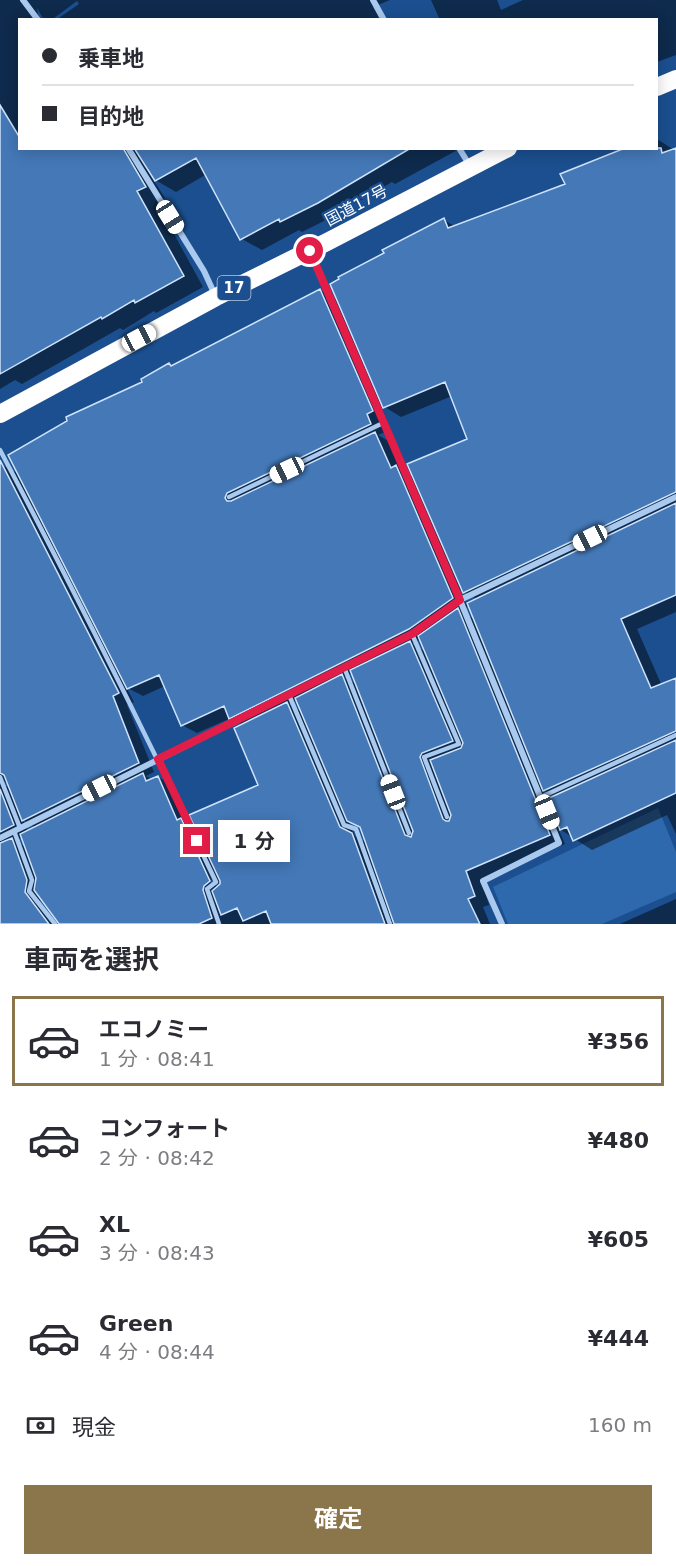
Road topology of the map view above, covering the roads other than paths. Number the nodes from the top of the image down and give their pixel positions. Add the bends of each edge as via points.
1 (22, 0) edge
2 (373, 0) edge
3 (36, 18) edge
4 (383, 18) edge
5 (676, 79) edge
6 (658, 87) edge
7 (129, 150) edge
8 (460, 150) edge
9 (504, 150) edge
10 (471, 167) junction
11 (310, 251) junction
12 (216, 297) junction
13 (0, 414) edge
14 (383, 423) junction
15 (0, 450) edge
16 (229, 497) dead end
17 (676, 497) edge
18 (460, 600) junction
19 (412, 634) junction
20 (344, 668) junction
21 (289, 695) junction
22 (676, 735) edge
23 (158, 759) junction
24 (0, 777) edge
25 (541, 797) junction
26 (447, 817) dead end
27 (17, 829) junction
28 (409, 833) dead end
29 (0, 838) edge
30 (55, 924) edge
31 (219, 924) edge
32 (390, 924) edge
33 (502, 924) edge

1 - 3 street
2 - 4 street
5 - 6 highway
7 - 12 street
8 - 10 street
9 - 10 highway, 国道17号 / 17
10 - 11 highway, 国道17号 / 17
11 - 12 highway, 国道17号 / 17
11 - 14 street
12 - 13 highway, 国道17号 / 17
14 - 16 lane
14 - 18 street
15 - 23 lane
17 - 18 street
18 - 19 street
18 - 25 street
19 - 20 street
19 - 26 lane via 459,744 424,757
20 - 21 street
20 - 28 lane
21 - 23 street
21 - 32 lane via 344,825 356,829
22 - 25 lane
23 - 27 street
23 - 31 lane via 216,882 207,889
24 - 27 lane
25 - 33 street via 559,843 483,881
27 - 29 street
27 - 30 lane via 32,879 29,891

